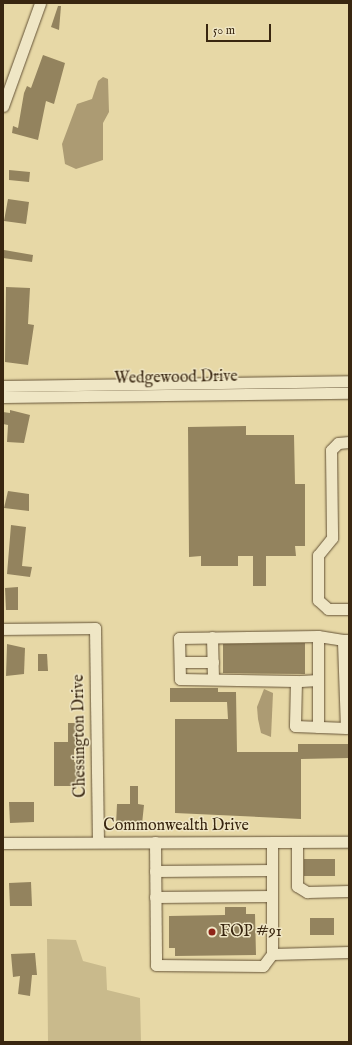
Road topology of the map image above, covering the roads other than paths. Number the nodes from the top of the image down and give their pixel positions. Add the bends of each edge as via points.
1 (40, 3) edge
2 (3, 106) edge
3 (349, 382) edge
4 (3, 386) edge
5 (349, 393) edge
6 (3, 397) edge
7 (349, 442) edge
8 (349, 609) edge
9 (3, 628) edge
10 (318, 636) junction
11 (212, 637) junction
12 (346, 640) edge
13 (180, 662) junction
14 (213, 662) junction
15 (213, 679) junction
16 (318, 680) junction
17 (296, 681) junction
18 (318, 727) junction
19 (98, 842) junction
20 (155, 842) junction
21 (272, 842) junction
22 (297, 842) junction
23 (349, 842) edge
24 (3, 843) edge
25 (272, 870) junction
26 (155, 871) junction
27 (349, 891) edge
28 (272, 896) junction
29 (155, 897) junction
30 (349, 952) edge
31 (272, 954) junction

1 - 2 street
3 - 4 street, Wedgewood Drive
5 - 6 street, Wedgewood Drive
7 - 8 street via 338,443 331,450 332,538 318,555 318,600 328,609
9 - 19 street, Chessington Drive via 95,628
10 - 11 street
10 - 12 street
10 - 16 street
11 - 13 street via 179,638
11 - 14 street
12 - 18 street via 346,728
13 - 14 street
13 - 15 street via 180,680
14 - 15 street
15 - 17 street
16 - 17 street
16 - 18 street
17 - 18 street via 295,726
19 - 20 street, Commonwealth Drive
19 - 24 street, Commonwealth Drive
20 - 21 street, Commonwealth Drive
20 - 26 street
21 - 22 street, Commonwealth Drive
21 - 25 street
22 - 23 street, Commonwealth Drive
22 - 27 street via 296,886 307,892
25 - 26 street
25 - 28 street
26 - 29 street
28 - 29 street
28 - 31 street
29 - 31 street via 156,965 263,966
30 - 31 street

